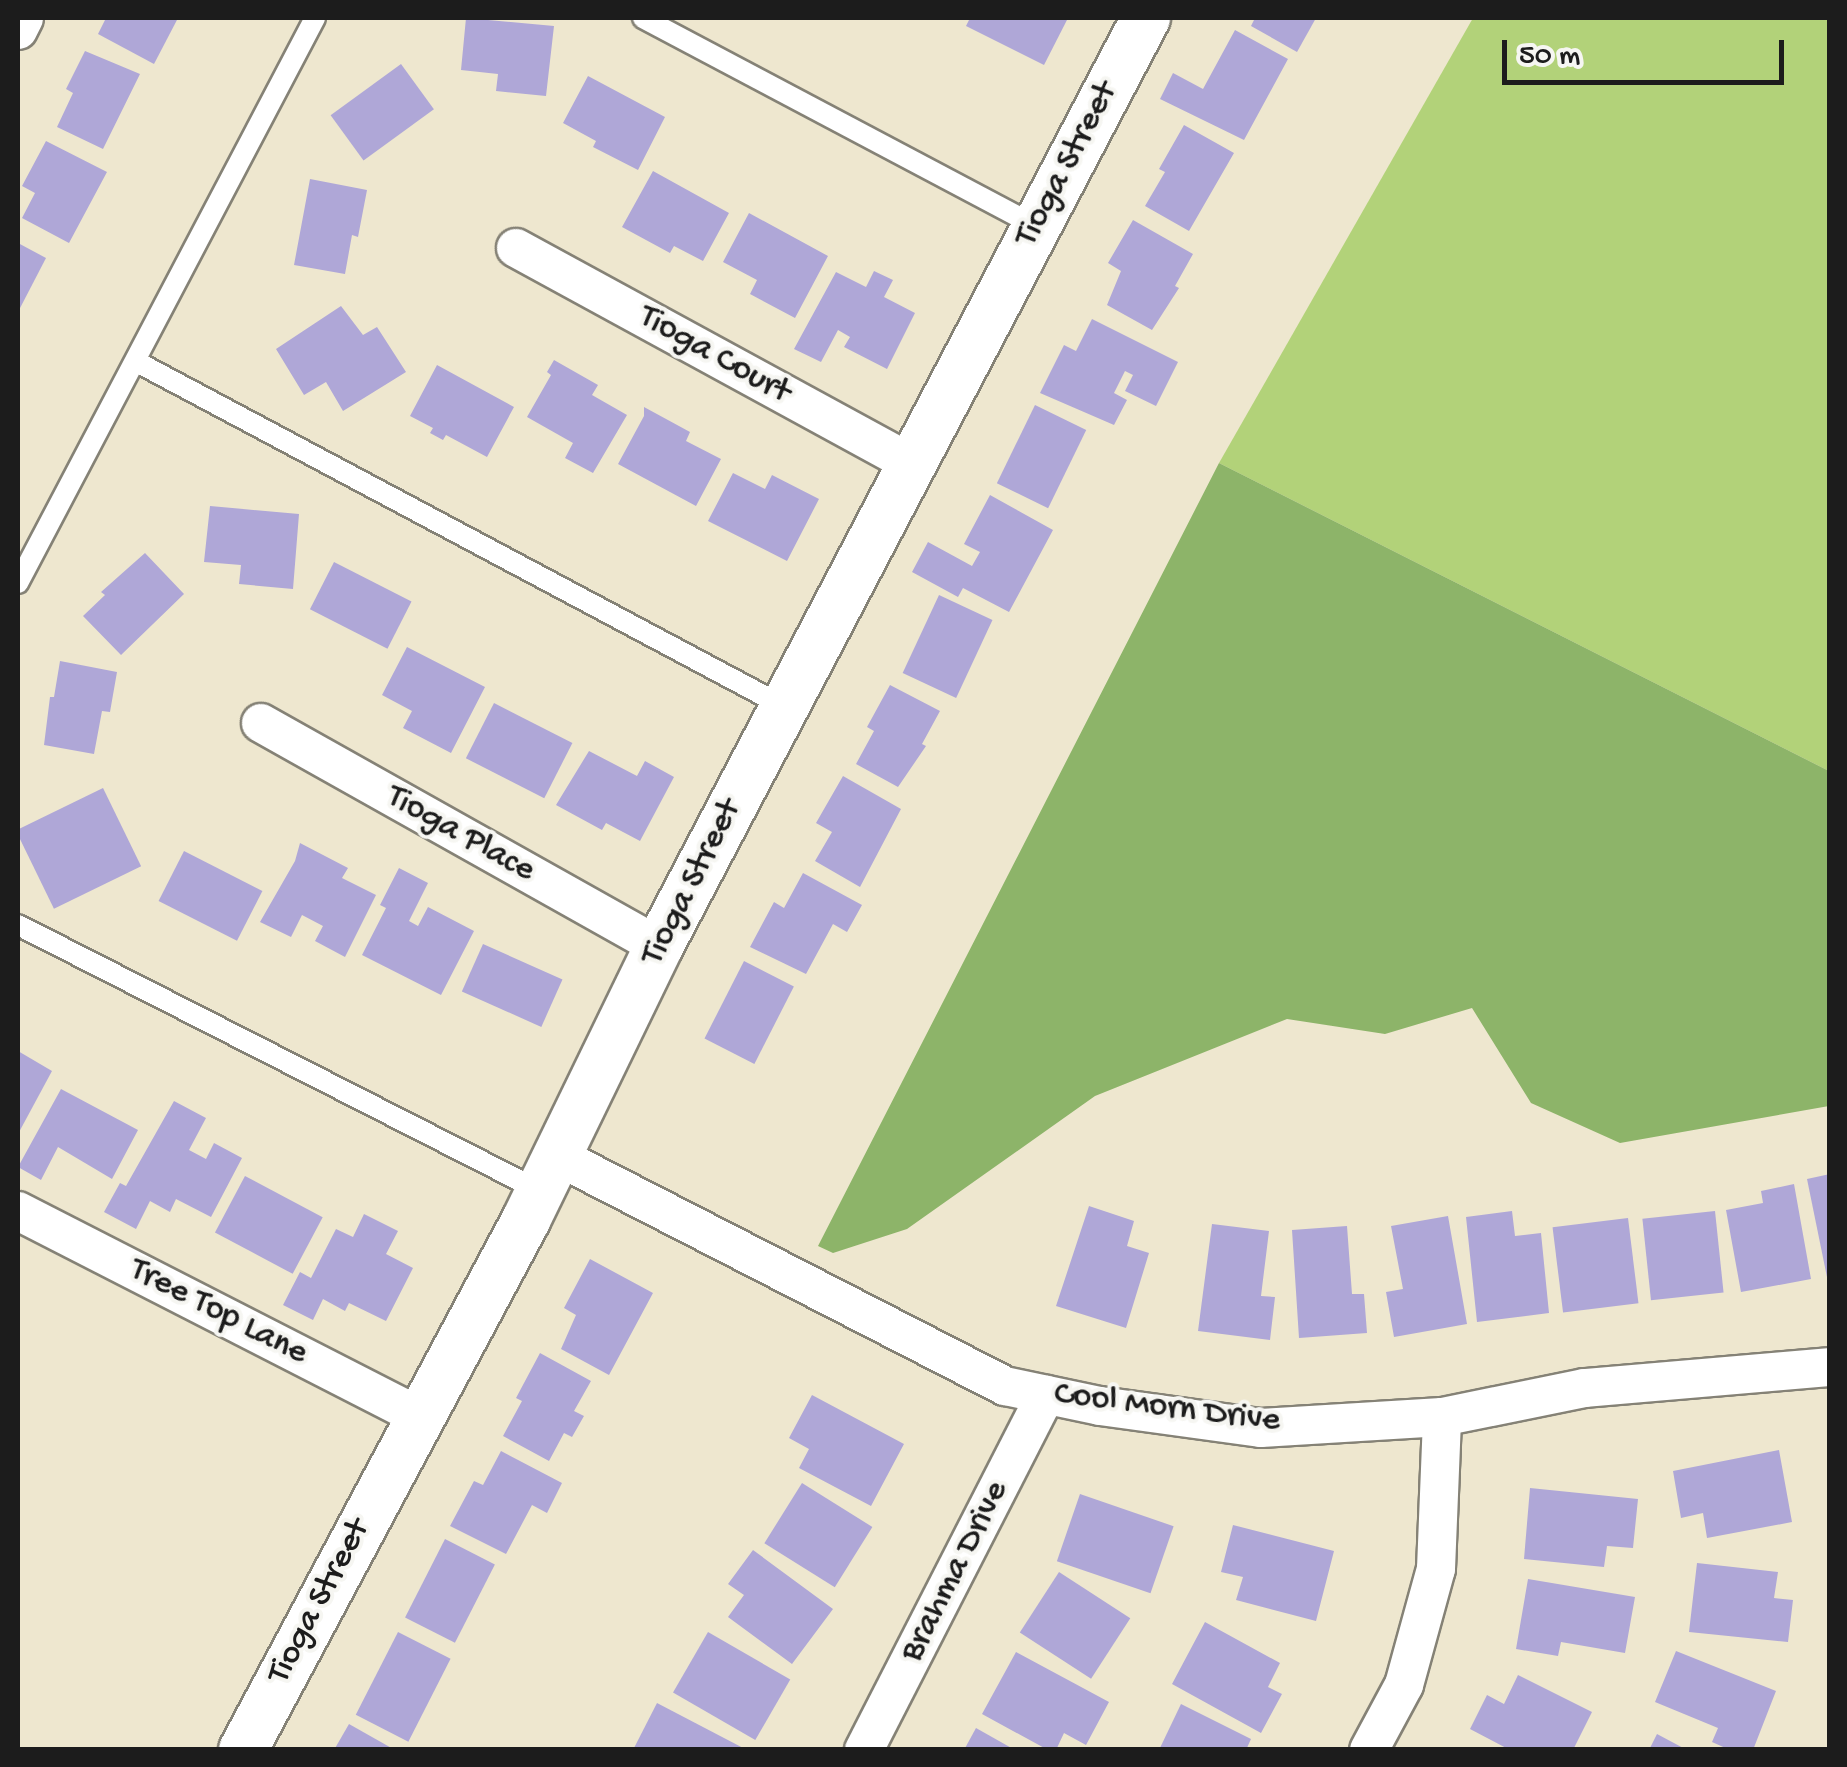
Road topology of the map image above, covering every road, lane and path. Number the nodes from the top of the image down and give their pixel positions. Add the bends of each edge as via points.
1 (24, 18) edge
2 (315, 18) edge
3 (643, 18) edge
4 (1146, 18) edge
5 (18, 30) edge
6 (1036, 226) junction
7 (516, 248) dead end
8 (138, 362) junction
9 (911, 463) junction
10 (18, 583) edge
11 (784, 707) junction
12 (261, 723) dead end
13 (18, 925) edge
14 (659, 946) junction
15 (549, 1173) junction
16 (18, 1211) edge
17 (1830, 1366) edge
18 (1046, 1395) junction
19 (418, 1416) junction
20 (1442, 1417) junction
21 (243, 1750) edge
22 (864, 1750) edge
23 (1369, 1750) edge

1 - 5 street
2 - 8 lane
3 - 6 lane
4 - 6 street, Tioga Street
6 - 9 street, Tioga Street
7 - 9 street, Tioga Court
8 - 10 lane
8 - 11 lane
9 - 11 street, Tioga Street
11 - 14 street, Tioga Street
12 - 14 street, Tioga Place
13 - 15 lane
14 - 15 street, Tioga Street
15 - 18 street, Cool Morn Drive via 1005,1386
15 - 19 street, Tioga Street
16 - 19 street, Tree Top Lane
17 - 20 street, Cool Morn Drive via 1585,1388
18 - 20 street, Cool Morn Drive via 1262,1428
18 - 22 street, Brahma Drive
19 - 21 street, Tioga Street
20 - 23 street via 1436,1568 1404,1685

